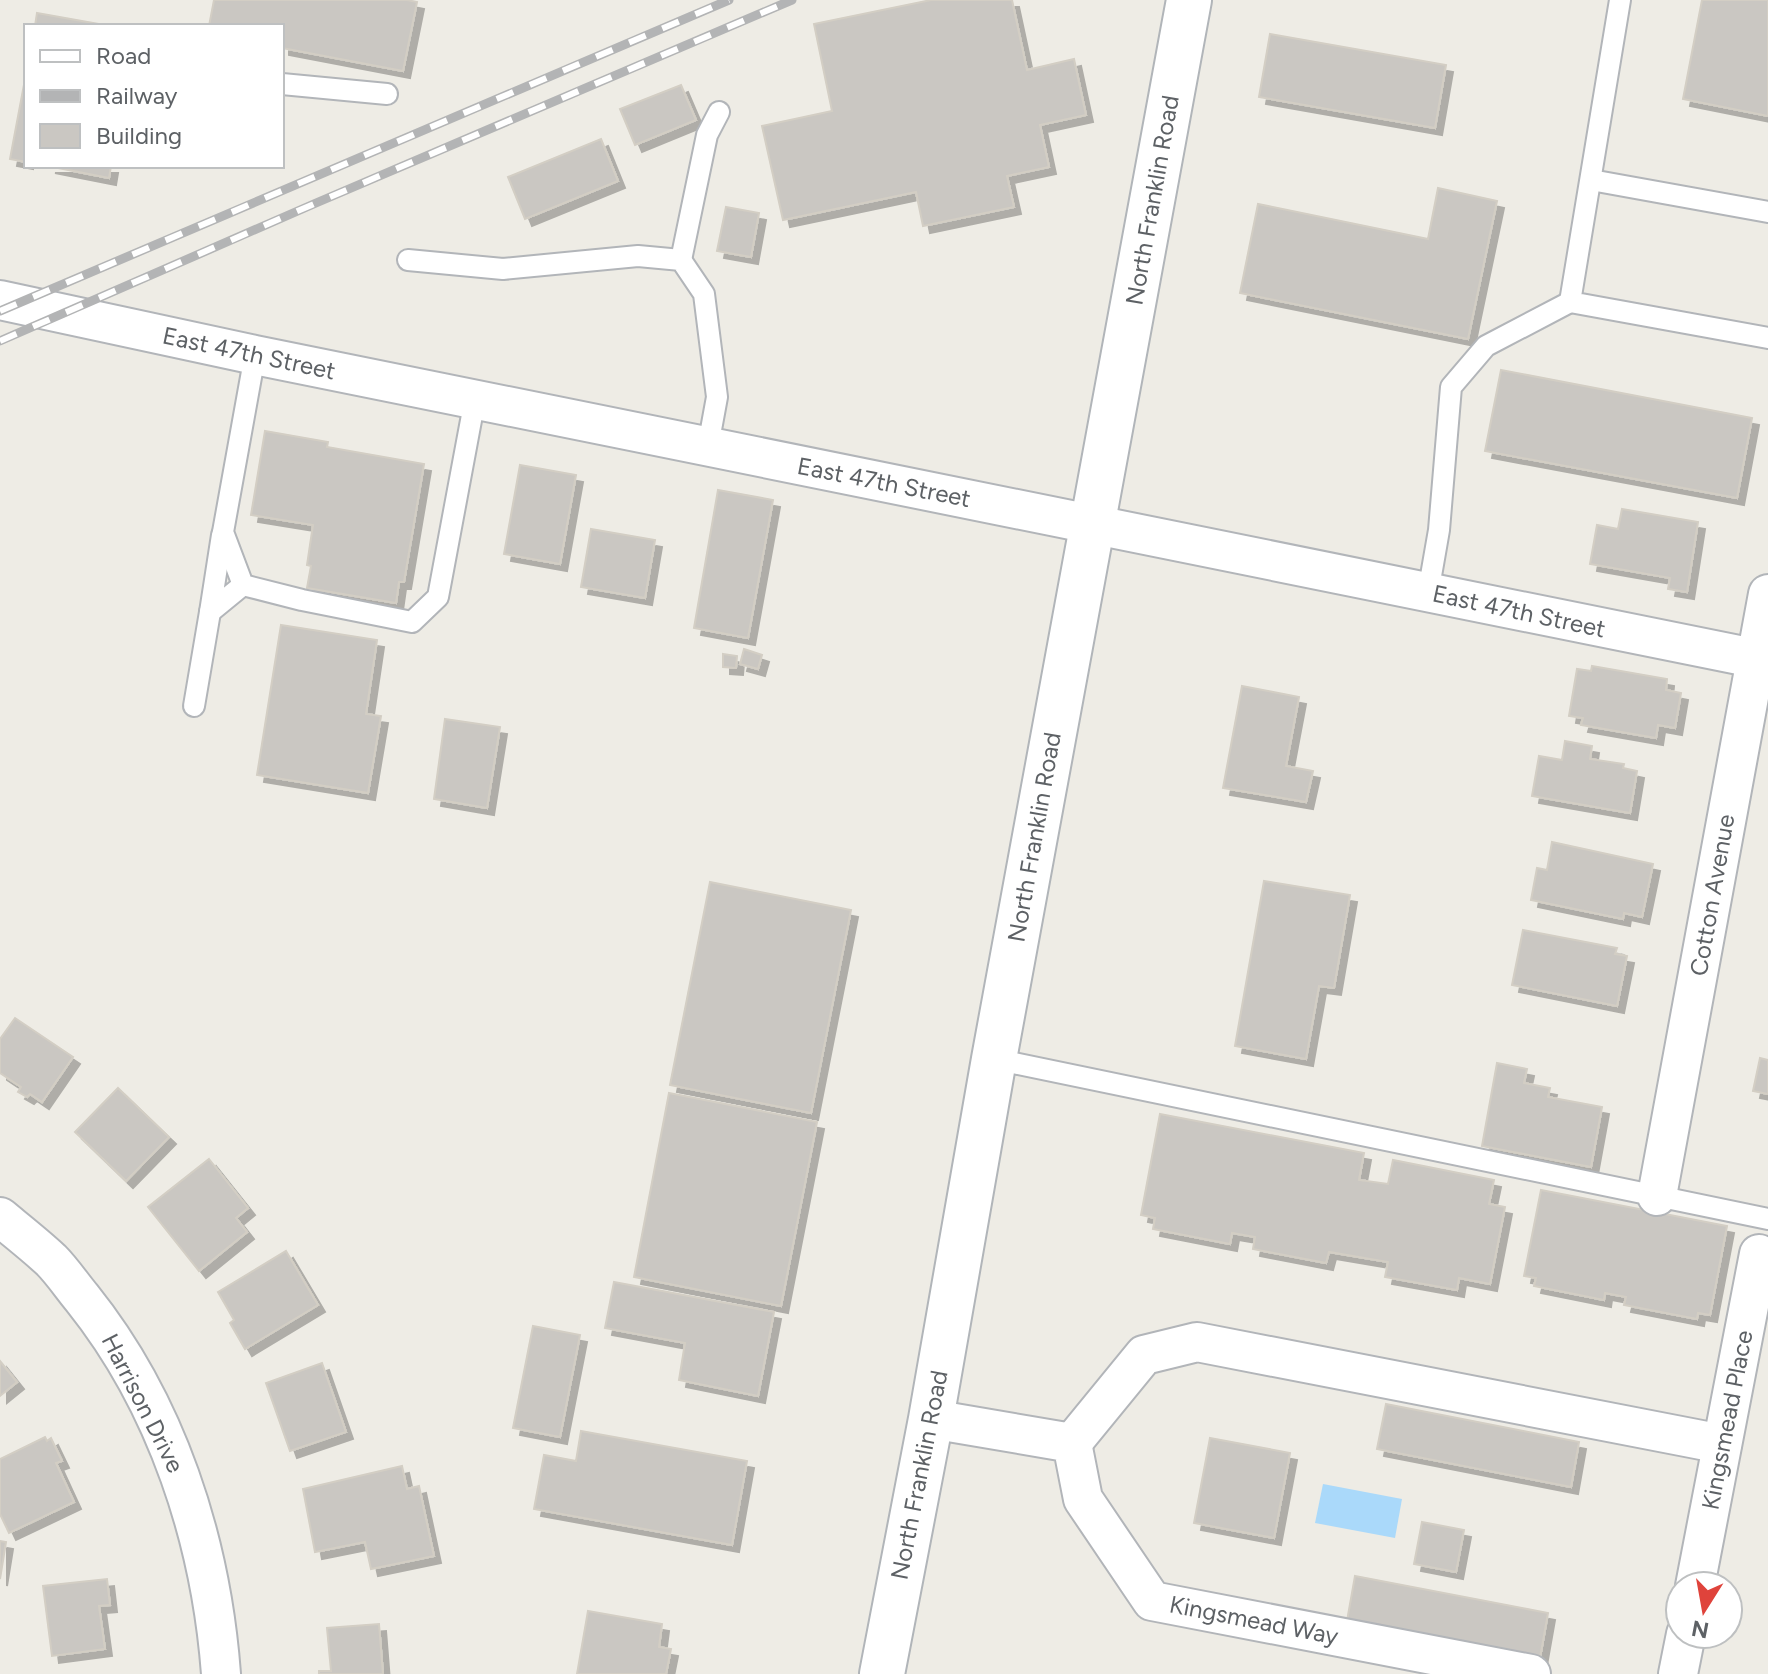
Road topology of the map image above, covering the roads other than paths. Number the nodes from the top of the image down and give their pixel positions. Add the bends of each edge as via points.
1 (1189, 0) edge
2 (1620, 0) edge
3 (284, 84) edge
4 (387, 94) dead end
5 (719, 112) dead end
6 (1591, 180) junction
7 (1768, 212) edge
8 (408, 260) dead end
9 (681, 260) junction
10 (0, 300) edge
11 (1570, 302) junction
12 (1768, 338) edge
13 (255, 355) junction
14 (475, 399) junction
15 (708, 446) junction
16 (1092, 523) junction
17 (223, 532) junction
18 (243, 585) junction
19 (1428, 593) junction
20 (1768, 594) edge
21 (210, 612) junction
22 (1762, 660) edge
23 (194, 706) dead end
24 (994, 1059) junction
25 (1657, 1196) junction
26 (0, 1217) edge
27 (1764, 1237) edge
28 (931, 1419) junction
29 (1072, 1443) junction
30 (1722, 1444) junction
31 (1698, 1570) edge
32 (1683, 1650) edge
33 (221, 1674) edge
34 (882, 1674) edge
35 (1531, 1674) edge
36 (1678, 1674) edge

1 - 16 main road, North Franklin Road
2 - 6 lane
3 - 4 lane
5 - 9 lane via 707,135
6 - 7 lane
6 - 11 lane
8 - 9 lane via 503,269 638,256
9 - 15 lane via 704,294 717,397
10 - 13 street, East 47th Street
11 - 12 lane
11 - 19 lane via 1486,346 1451,387
13 - 14 street, East 47th Street
13 - 17 lane
14 - 15 street, East 47th Street
14 - 18 lane via 438,597 412,622
15 - 16 street, East 47th Street
16 - 19 street, East 47th Street
16 - 24 main road, North Franklin Road
17 - 18 lane
17 - 21 lane
18 - 21 lane
19 - 22 street, East 47th Street
20 - 22 street, Cotton Avenue
21 - 23 lane
22 - 25 street, Cotton Avenue
24 - 25 lane
24 - 28 main road, North Franklin Road
25 - 27 lane
26 - 33 street, Harrison Drive via 52,1261 105,1326 164,1436 208,1571
27 - 30 street, Kingsmead Place
28 - 29 street
28 - 34 main road, North Franklin Road
29 - 30 street via 1144,1355 1197,1342
29 - 35 street, Kingsmead Way via 1083,1499 1152,1601
30 - 31 street, Kingsmead Place
32 - 36 street

